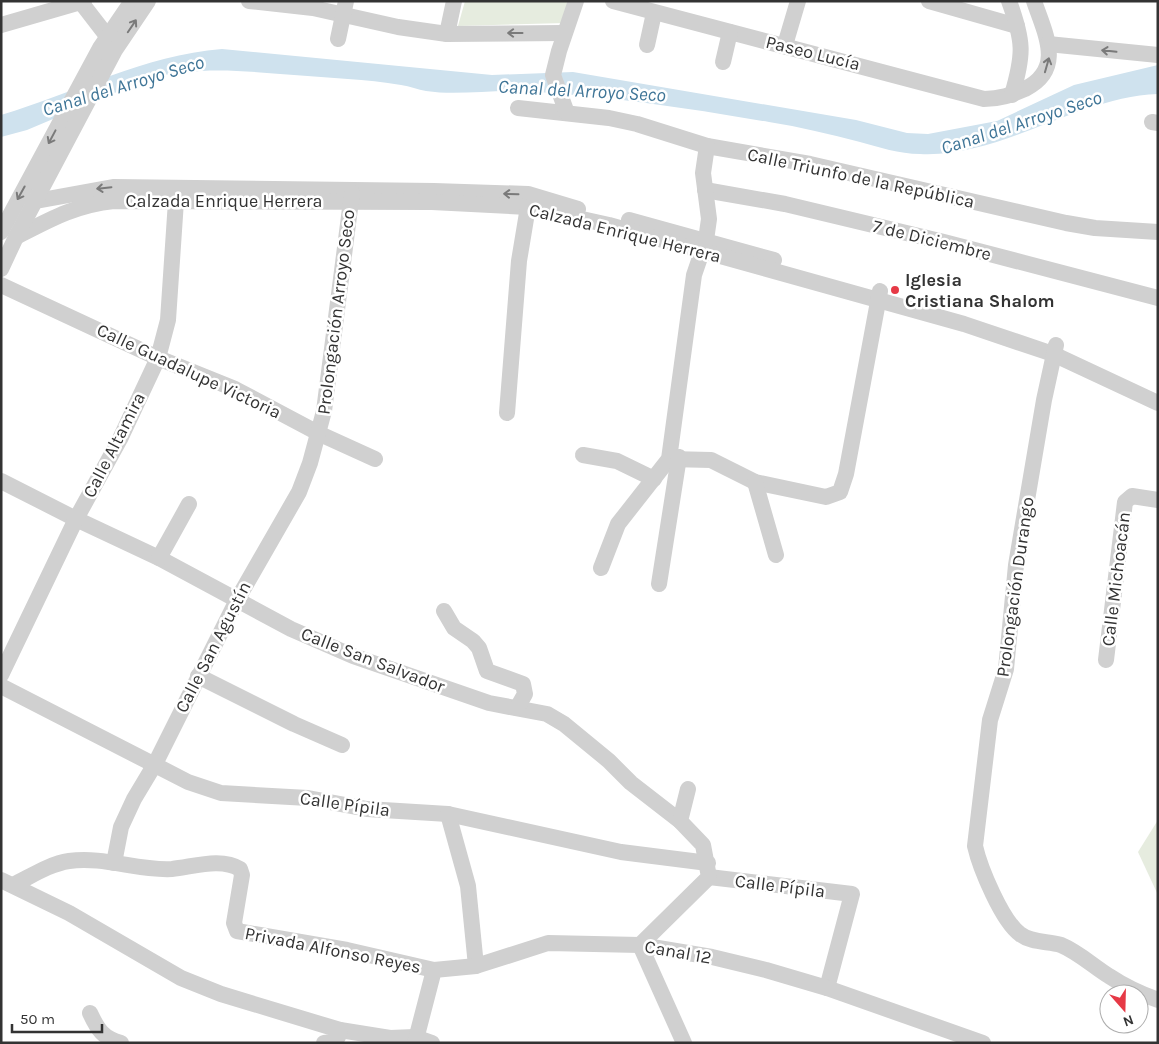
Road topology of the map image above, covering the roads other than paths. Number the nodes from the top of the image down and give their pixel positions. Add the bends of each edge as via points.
1 (132, 1) edge
2 (148, 1) edge
3 (249, 1) edge
4 (454, 1) edge
5 (576, 1) edge
6 (613, 1) edge
7 (798, 1) edge
8 (928, 1) edge
9 (1009, 1) edge
10 (1034, 1) edge
11 (81, 2) edge
12 (344, 8) edge
13 (654, 12) junction
14 (1, 25) edge
15 (1017, 26) junction
16 (730, 32) junction
17 (564, 33) junction
18 (447, 34) junction
19 (338, 39) dead end
20 (1048, 44) junction
21 (107, 45) junction
22 (647, 45) dead end
23 (785, 45) junction
24 (1158, 55) edge
25 (723, 62) dead end
26 (1012, 95) junction
27 (564, 107) junction
28 (518, 108) dead end
29 (707, 146) junction
30 (704, 190) junction
31 (351, 196) junction
32 (36, 201) junction
33 (176, 201) junction
34 (528, 207) junction
35 (1158, 232) edge
36 (8, 235) edge
37 (703, 246) junction
38 (1, 269) edge
39 (1, 285) edge
40 (879, 296) junction
41 (1158, 298) edge
42 (1055, 349) junction
43 (158, 358) junction
44 (1158, 393) edge
45 (1158, 403) edge
46 (507, 413) dead end
47 (320, 434) junction
48 (583, 455) dead end
49 (674, 458) junction
50 (375, 459) dead end
51 (654, 480) junction
52 (1, 481) edge
53 (755, 482) junction
54 (1158, 500) edge
55 (189, 504) dead end
56 (76, 519) junction
57 (776, 555) dead end
58 (159, 558) junction
59 (601, 568) dead end
60 (660, 584) dead end
61 (236, 600) junction
62 (447, 617) dead end
63 (1106, 660) dead end
64 (1, 676) edge
65 (198, 676) junction
66 (1, 686) edge
67 (517, 708) junction
68 (342, 745) dead end
69 (155, 764) junction
70 (688, 789) dead end
71 (448, 814) junction
72 (680, 821) junction
73 (114, 863) junction
74 (709, 870) junction
75 (7, 883) edge
76 (640, 945) junction
77 (476, 966) junction
78 (434, 970) junction
79 (828, 988) junction
80 (1158, 1000) edge
81 (90, 1014) dead end
82 (340, 1030) junction
83 (415, 1040) edge
84 (121, 1043) edge
85 (324, 1043) edge
86 (432, 1043) edge
87 (684, 1043) edge
88 (983, 1043) edge

1 - 21 street
21 -> 2 street
3 - 12 street
4 - 18 street
5 - 17 street
6 - 13 street, Paseo Lucía
7 - 23 street
8 - 15 street
9 - 15 street
10 - 20 street
11 - 14 street
11 - 21 street
12 - 18 street via 398,27
12 - 19 street
13 - 16 street, Paseo Lucía
13 - 22 street
15 - 26 street via 1022,56
16 - 23 street, Paseo Lucía
16 - 25 street
17 -> 18 street
17 - 27 street via 554,75
24 -> 20 street
26 -> 20 street, Paseo Lucía via 1038,82 1050,55
21 - 32 street via 60,156
21 -> 36 street via 42,156
23 - 26 street, Paseo Lucía via 968,96 992,99
27 - 28 street, Calle Triunfo de la República
27 - 29 street, Calle Triunfo de la República via 637,124
29 - 30 street
29 - 35 street, Calle Triunfo de la República via 810,164 1066,223
30 - 37 street via 709,219
30 - 41 street, 7 de Diciembre via 784,204 944,242
31 -> 32 street, Calzada Enrique Herrera via 113,187
31 - 33 street, Calzada Enrique Herrera
31 - 34 street, Calzada Enrique Herrera
37 -> 31 street, Calzada Enrique Herrera via 528,194
31 - 47 street, Prolongación Arroyo Seco
32 - 36 street
33 - 36 street, Calzada Enrique Herrera via 90,203
33 - 43 street, Calle Altamira via 168,320
34 - 37 street, Calzada Enrique Herrera
34 - 46 street via 519,261
36 - 38 street
37 - 40 street, Calzada Enrique Herrera
37 - 49 street via 694,275
39 - 43 street, Calle Guadalupe Victoria
40 - 42 street, Calzada Enrique Herrera
40 - 53 street via 840,492 826,497
42 - 44 street, Calzada Enrique Herrera
42 - 45 street, Calzada Enrique Herrera
42 - 80 street, Prolongación Durango via 1016,566 1006,669 990,720 975,846 989,886 1020,935 1062,946 1117,981
43 - 47 street, Calle Guadalupe Victoria via 235,389
43 - 56 street, Calle Altamira via 120,439
47 - 50 street, Calle Guadalupe Victoria
47 - 61 street, Calle San Agustín via 299,492
48 - 51 street via 617,461
49 - 51 street
49 - 53 street via 712,460
49 - 60 street
51 - 59 street via 618,524
52 - 56 street, Calle San Salvador
53 - 57 street
54 - 63 street, Calle Michoacán via 1138,496 1127,498 1124,507
55 - 58 street
56 - 58 street, Calle San Salvador
56 - 64 street, Calle Altamira
58 - 61 street, Calle San Salvador
61 - 65 street, Calle San Agustín
61 - 67 street, Calle San Salvador via 353,656 482,700
62 - 67 street via 479,648 487,671 523,684 525,694
65 - 68 street
65 - 69 street, Calle San Agustín
66 - 69 street, Calle Pípila
67 - 72 street, Calle San Salvador via 547,714 564,724 631,784
69 - 71 street, Calle Pípila via 188,782 221,793 308,798 367,809
69 - 73 street, Calle San Agustín via 121,827
70 - 72 street
71 - 74 street, Calle Pípila
71 - 77 street via 468,886
72 - 74 street, Calle San Salvador via 703,845
73 - 75 street via 69,861
73 - 78 street, Privada Alfonso Reyes via 174,869 226,863 240,869 242,875 234,927 240,932 340,949
74 - 76 street
74 - 79 street, Calle Pípila via 852,894
75 - 82 street via 69,913 181,978 221,994
76 - 77 street, Canal 12 via 548,943
76 - 79 street, Canal 12 via 712,957
76 - 87 street
77 - 78 street, Canal 12
78 - 83 street
79 - 88 street, Canal 12
81 - 84 street via 107,1039
82 - 83 street
82 - 85 street via 338,1037
83 - 86 street

